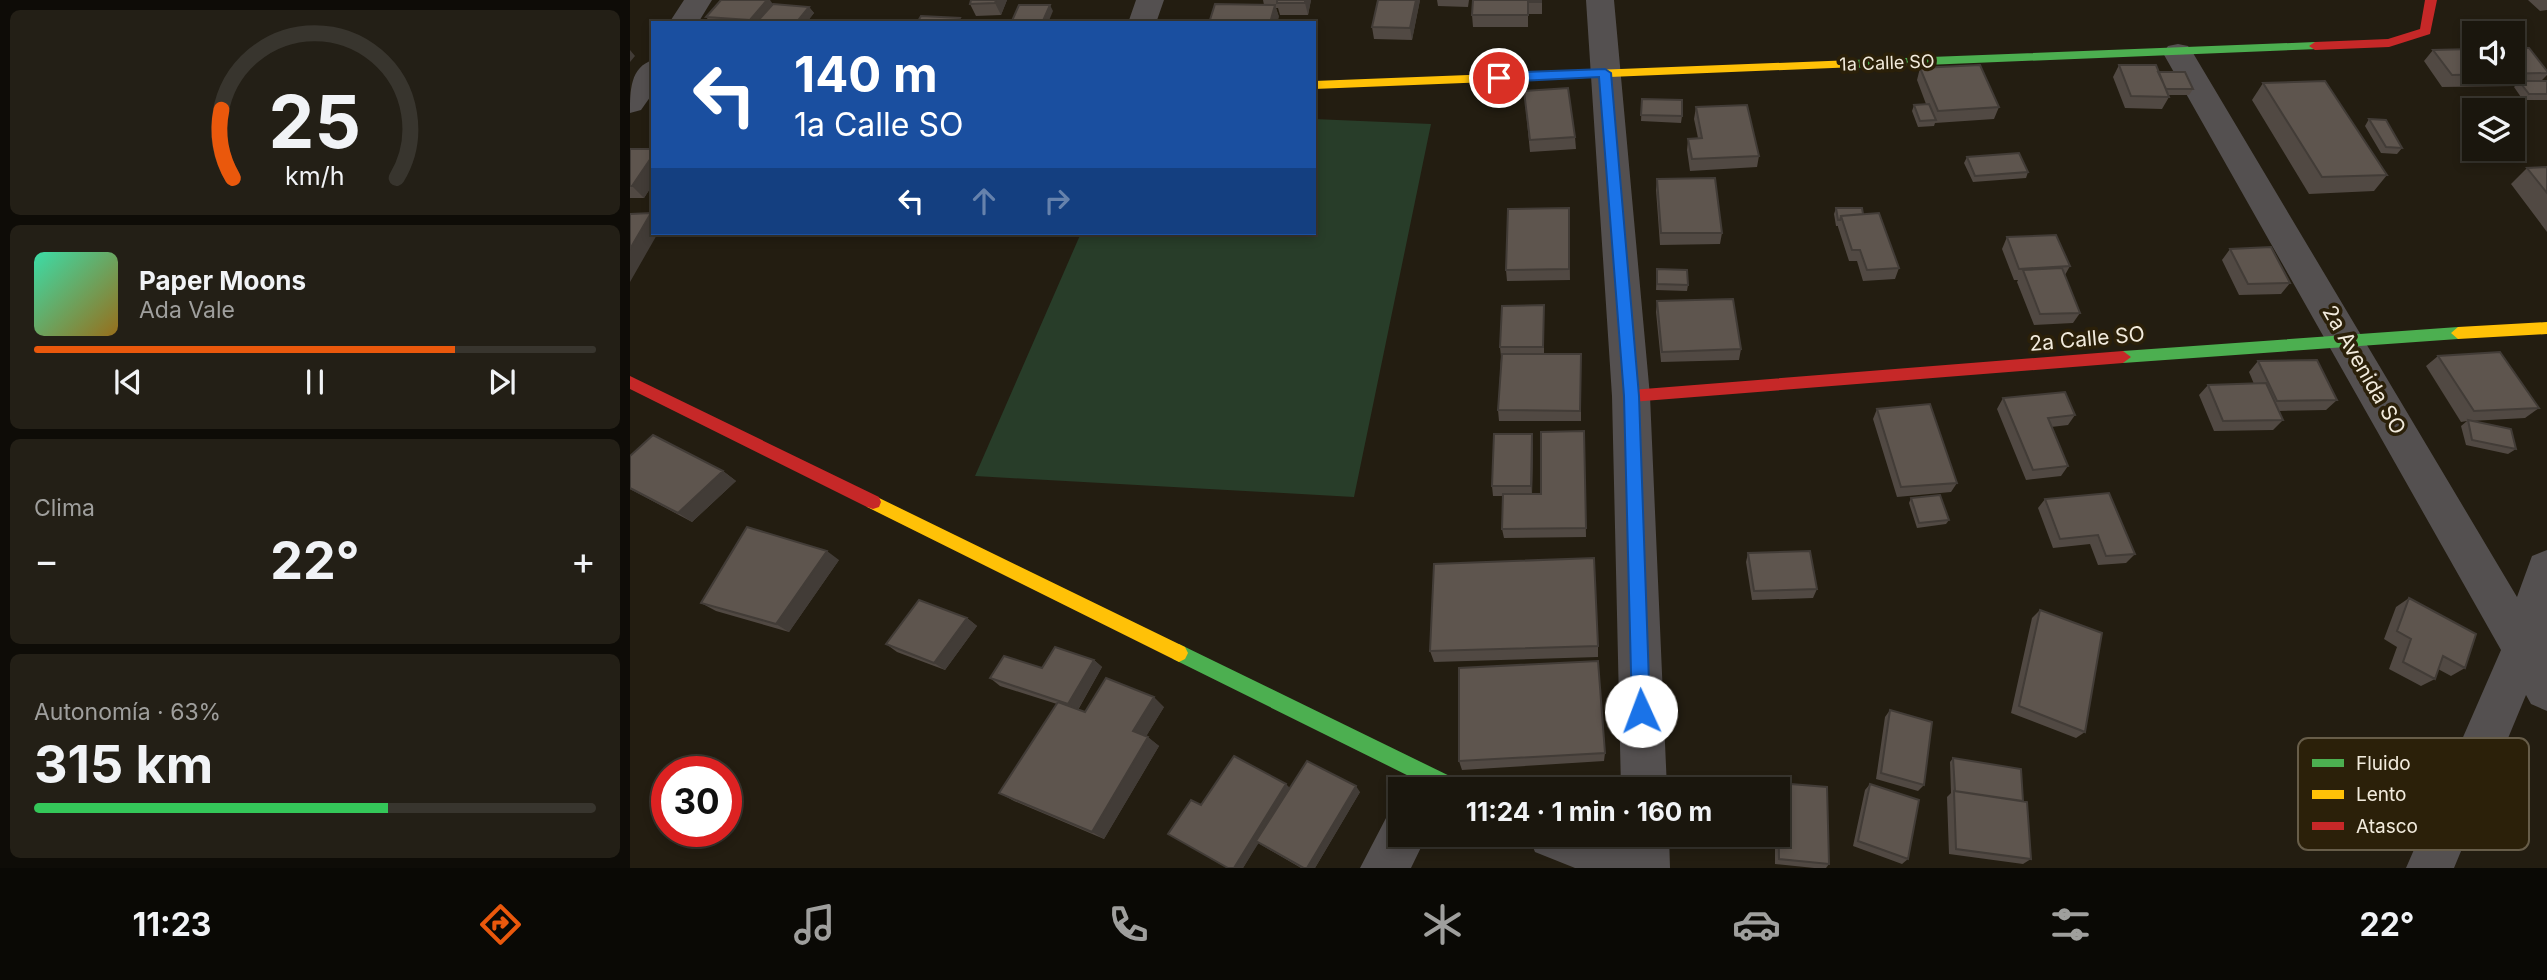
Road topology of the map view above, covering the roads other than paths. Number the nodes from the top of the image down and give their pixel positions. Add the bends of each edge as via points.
1 (698, 0) edge
2 (1150, 0) edge
3 (1600, 0) edge
4 (2431, 0) edge
5 (684, 21) edge
6 (1143, 21) edge
7 (2178, 53) junction
8 (1605, 73) junction
9 (651, 74) edge
10 (1316, 85) edge
11 (637, 98) edge
12 (2547, 328) edge
13 (2346, 339) junction
14 (630, 382) edge
15 (1631, 396) junction
16 (2547, 569) edge
17 (2523, 649) junction
18 (2547, 689) edge
19 (2485, 738) edge
20 (1421, 777) edge
21 (1644, 777) edge
22 (1396, 847) edge
23 (1583, 847) edge
24 (1645, 847) edge
25 (2438, 850) edge
26 (1384, 868) edge
27 (1637, 868) edge
28 (1646, 868) edge
29 (2430, 868) edge

1 - 5 street
2 - 6 street
3 - 8 street
4 - 7 street, 1a Calle SO via 2426,32 2389,43
7 - 8 street, 1a Calle SO
7 - 13 street, 2a Avenida SO
8 - 10 street, 1a Calle SO
8 - 15 street
9 - 11 street
12 - 13 street, 2a Calle SO
13 - 15 street, 2a Calle SO
13 - 17 street, 2a Avenida SO
14 - 20 street
15 - 21 street
16 - 17 street
17 - 18 street, 2a Avenida SO
17 - 19 street
22 - 26 street
23 - 27 street
24 - 28 street
25 - 29 street

